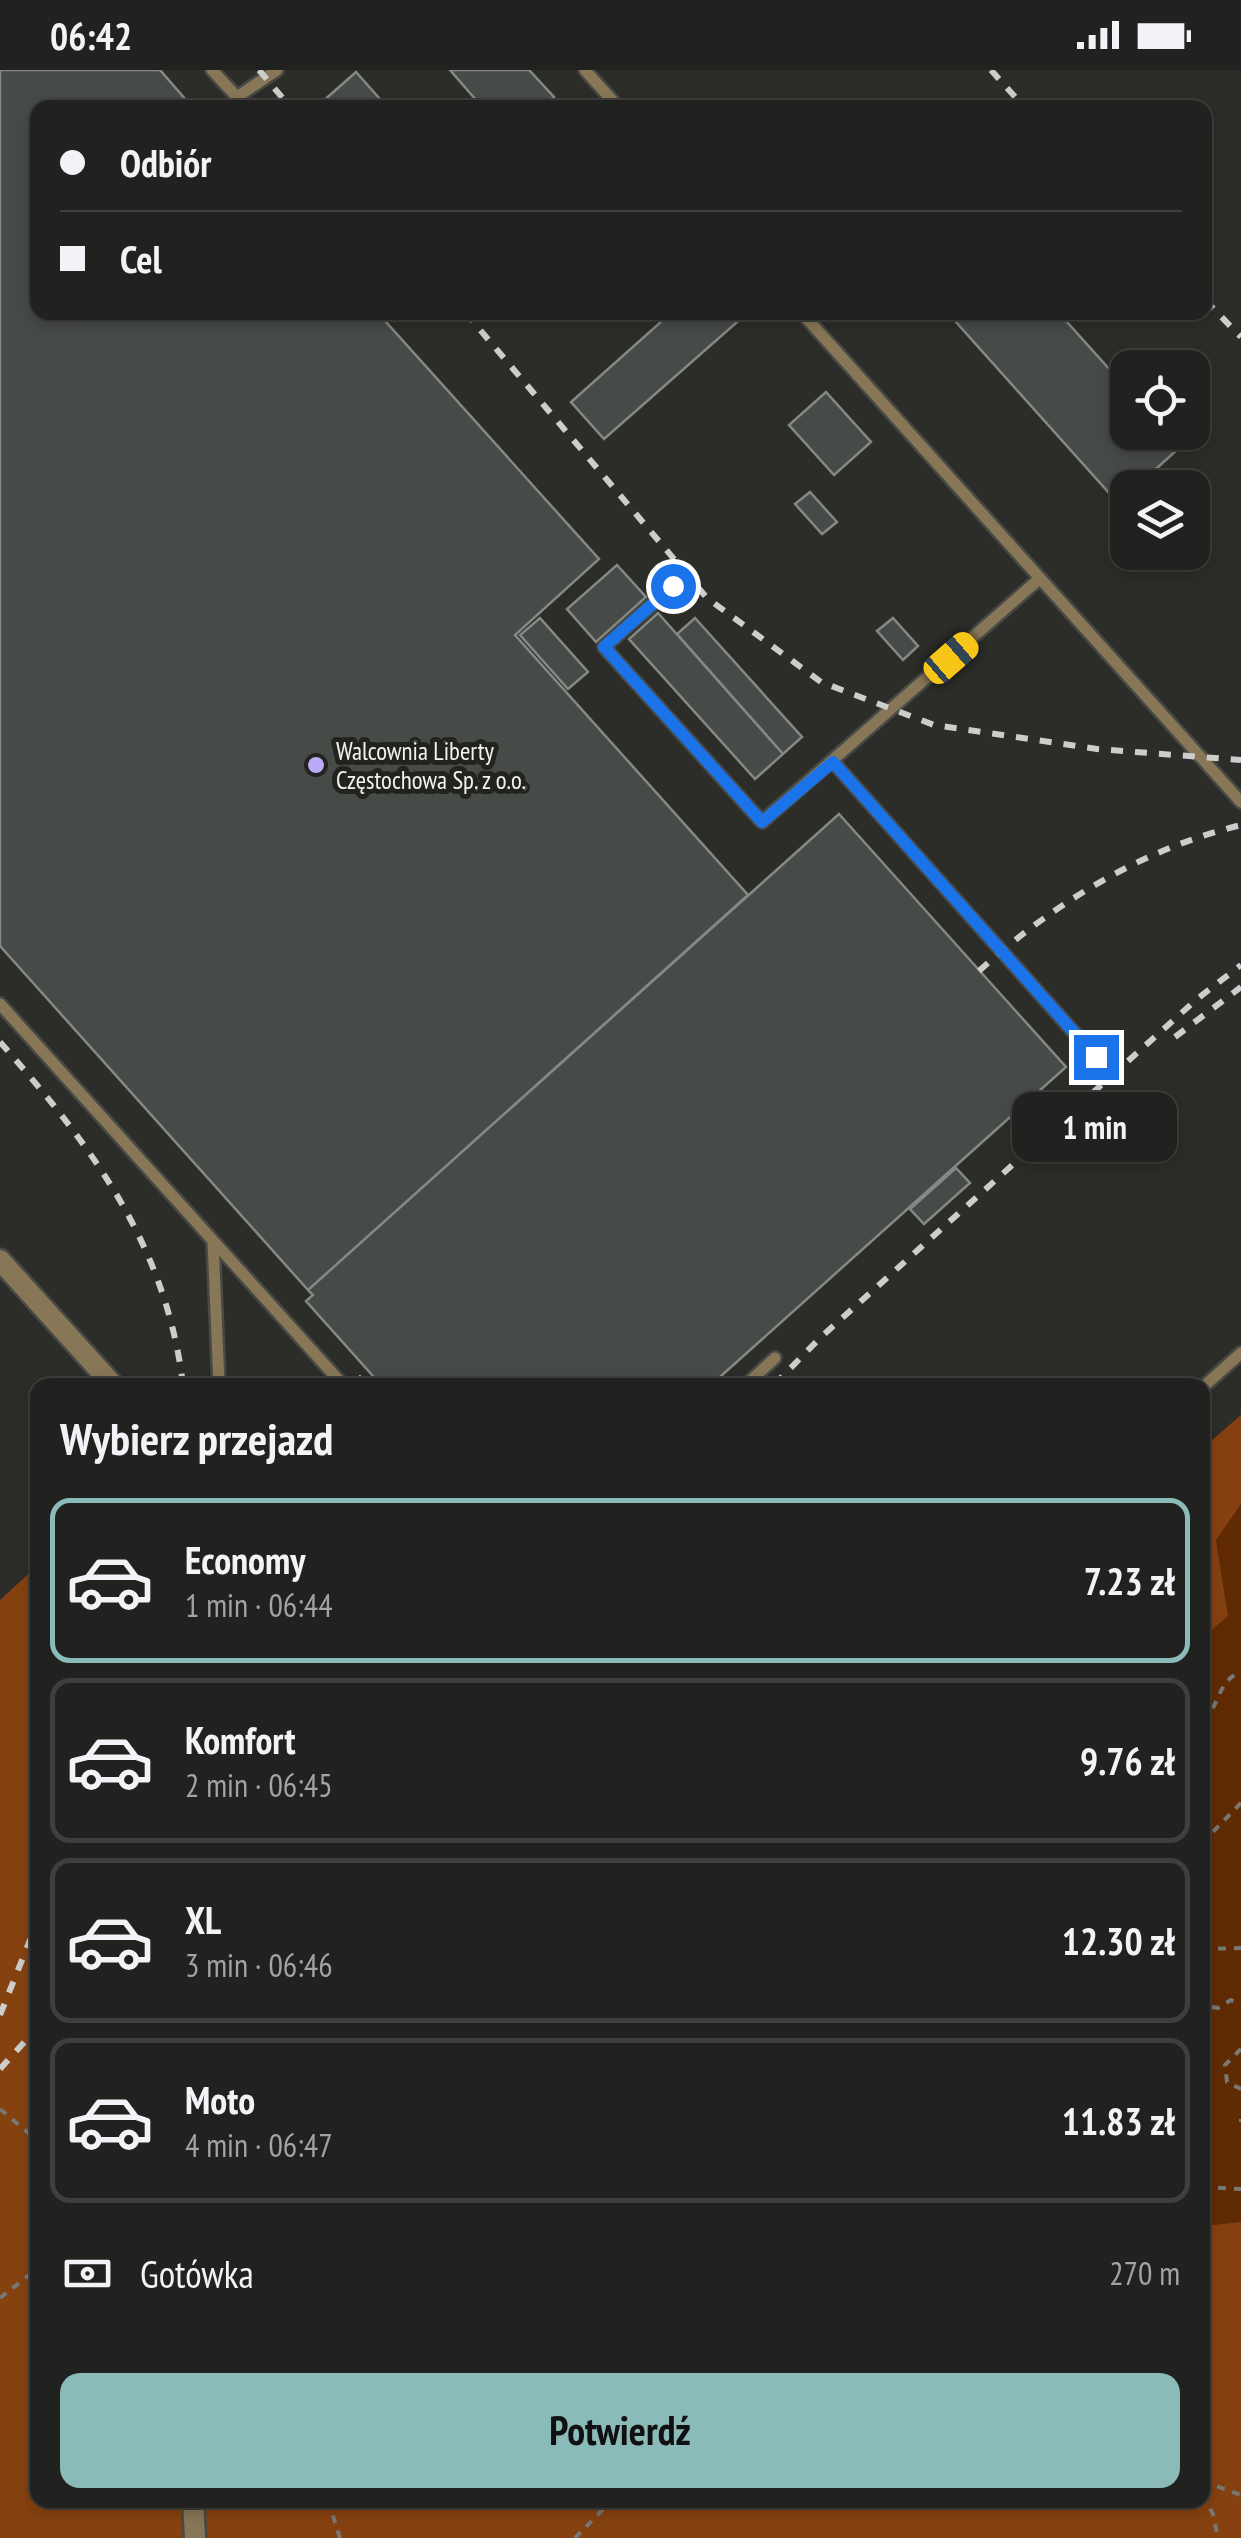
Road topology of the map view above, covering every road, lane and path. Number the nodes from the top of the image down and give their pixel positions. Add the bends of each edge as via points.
1 (212, 70) edge
2 (277, 70) edge
3 (585, 70) edge
4 (612, 100) edge
5 (808, 320) edge
6 (1038, 580) junction
7 (673, 586) dead end
8 (833, 762) junction
9 (1241, 802) edge
10 (0, 1004) edge
11 (1096, 1057) dead end
12 (213, 1242) junction
13 (0, 1260) edge
14 (1241, 1353) edge
15 (775, 1358) dead end
16 (106, 1378) edge
17 (220, 1378) edge
18 (337, 1378) edge
19 (754, 1378) edge
20 (1210, 1381) edge
21 (1241, 1672) edge
22 (1210, 1713) edge
23 (1241, 1803) edge
24 (1210, 1835) edge
25 (1241, 1948) edge
26 (1210, 1949) edge
27 (1241, 2004) edge
28 (1210, 2007) edge
29 (1241, 2049) edge
30 (1241, 2089) edge
31 (0, 2109) edge
32 (30, 2135) edge
33 (1210, 2188) edge
34 (1241, 2189) edge
35 (30, 2274) edge
36 (0, 2298) edge
37 (1210, 2484) edge
38 (1241, 2495) edge
39 (193, 2508) edge
40 (331, 2508) edge
41 (604, 2508) edge
42 (1210, 2508) edge
43 (195, 2538) edge
44 (340, 2538) edge
45 (575, 2538) edge
46 (1218, 2538) edge

1 - 2 lane via 236,97
3 - 4 lane
5 - 6 lane
6 - 8 lane
6 - 9 lane
7 - 8 lane via 604,647 762,822
8 - 11 lane
10 - 12 lane
12 - 17 lane
12 - 18 lane
13 - 16 street
14 - 20 lane
15 - 19 lane
21 - 22 path via 1223,1683
23 - 24 path
25 - 26 path
27 - 28 path
29 - 30 path via 1225,2065 1227,2082
31 - 32 path
33 - 34 path
35 - 36 path
37 - 38 path
39 - 43 street
40 - 44 path
41 - 45 path
42 - 46 path

